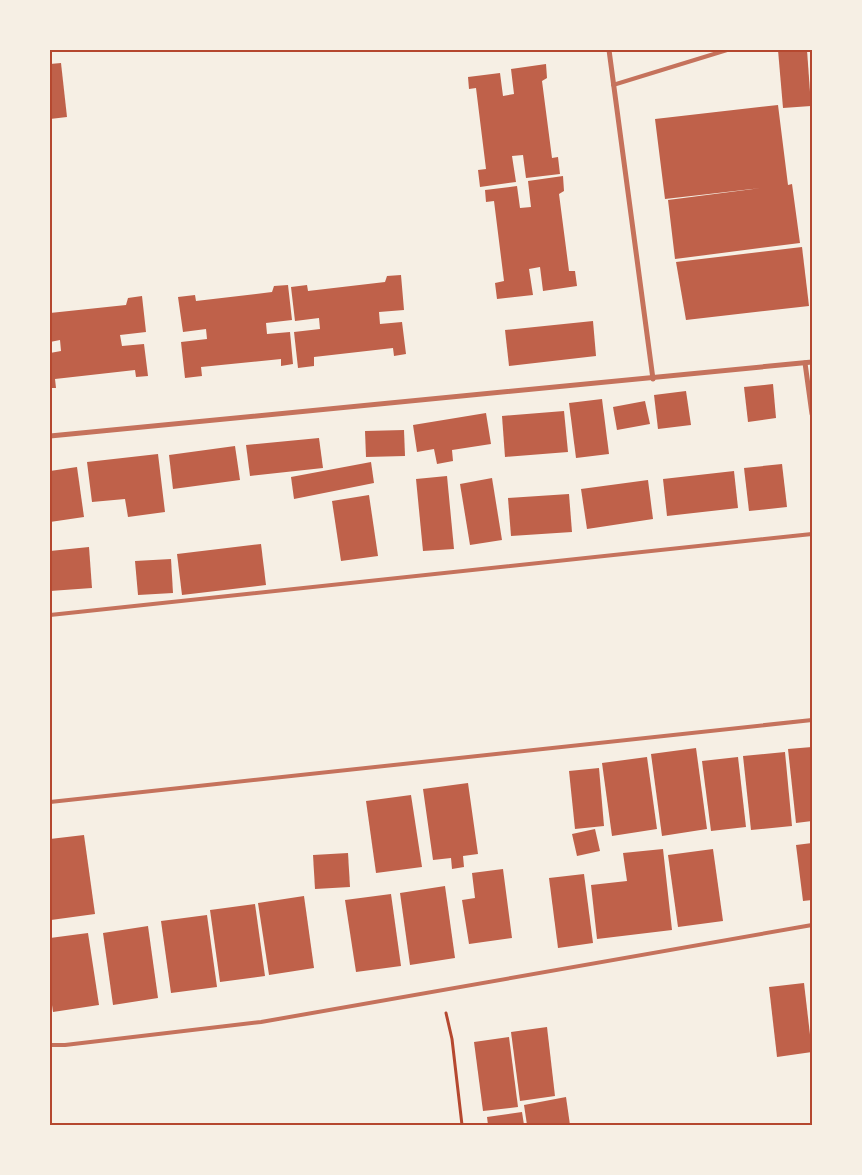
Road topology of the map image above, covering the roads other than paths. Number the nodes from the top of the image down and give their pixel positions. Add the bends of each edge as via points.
1 (609, 50) edge
2 (727, 50) edge
3 (613, 85) junction
4 (812, 362) edge
5 (806, 363) junction
6 (653, 379) junction
7 (812, 414) edge
8 (50, 436) edge
9 (812, 534) edge
10 (50, 615) edge
11 (812, 720) edge
12 (50, 802) edge
13 (812, 925) edge
14 (50, 1045) edge

1 - 3 street
2 - 3 lane
3 - 6 street
4 - 5 street
5 - 6 street
5 - 7 street
6 - 8 street
9 - 10 lane
11 - 12 lane
13 - 14 lane via 261,1022

